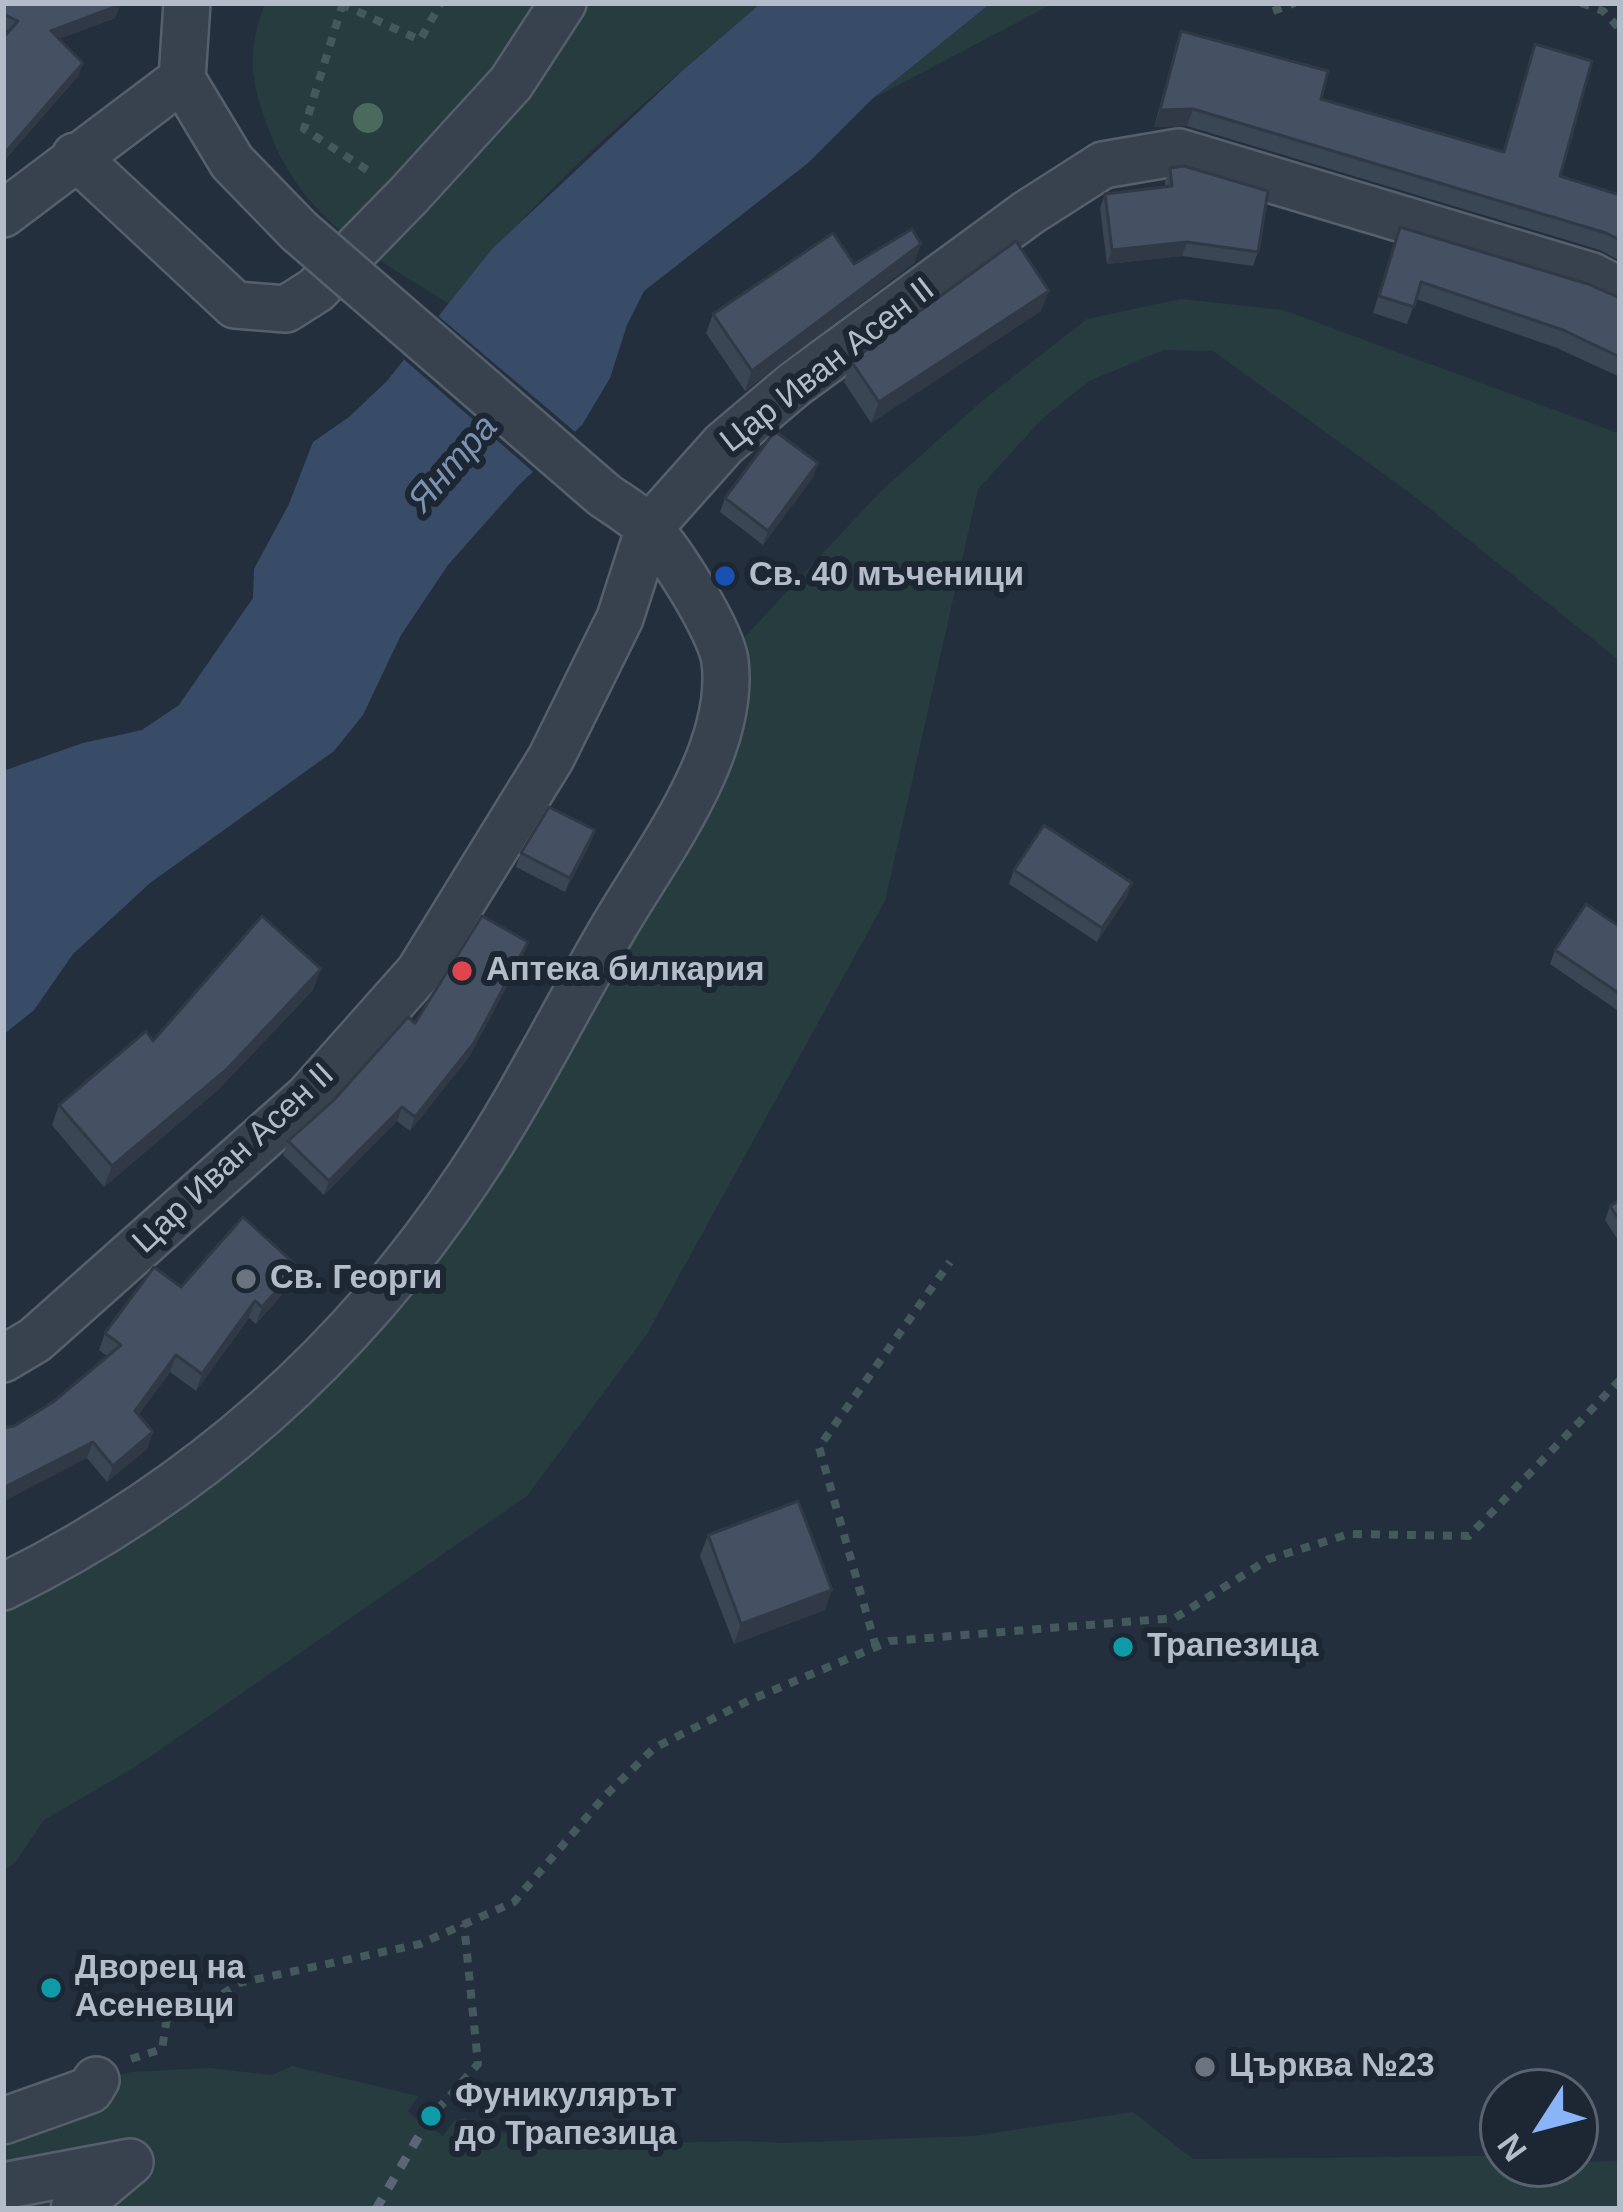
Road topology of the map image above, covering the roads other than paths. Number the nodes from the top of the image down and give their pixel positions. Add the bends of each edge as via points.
1 (188, 3) edge
2 (563, 3) edge
3 (182, 79) junction
4 (75, 156) junction
5 (3, 214) edge
6 (1620, 291) edge
7 (649, 528) junction
8 (3, 1359) edge
9 (3, 1587) edge
10 (96, 2080) road end
11 (3, 2121) edge
12 (3, 2186) edge
13 (74, 2209) edge

1 - 3 street
2 - 4 street via 511,83 328,278 286,309 236,305
3 - 4 street
3 - 7 street, bridge via 232,162 299,231
4 - 5 street
6 - 7 street, Цар Иван Асен II via 1179,152 1103,165 795,383 724,444
7 - 8 street, Цар Иван Асен II via 620,618 551,758 418,972 308,1096 35,1340
7 - 9 street via 714,626 724,658 718,737 470,1176 392,1280 288,1395 148,1503
10 - 11 street via 90,2090
12 - 13 street via 130,2162

